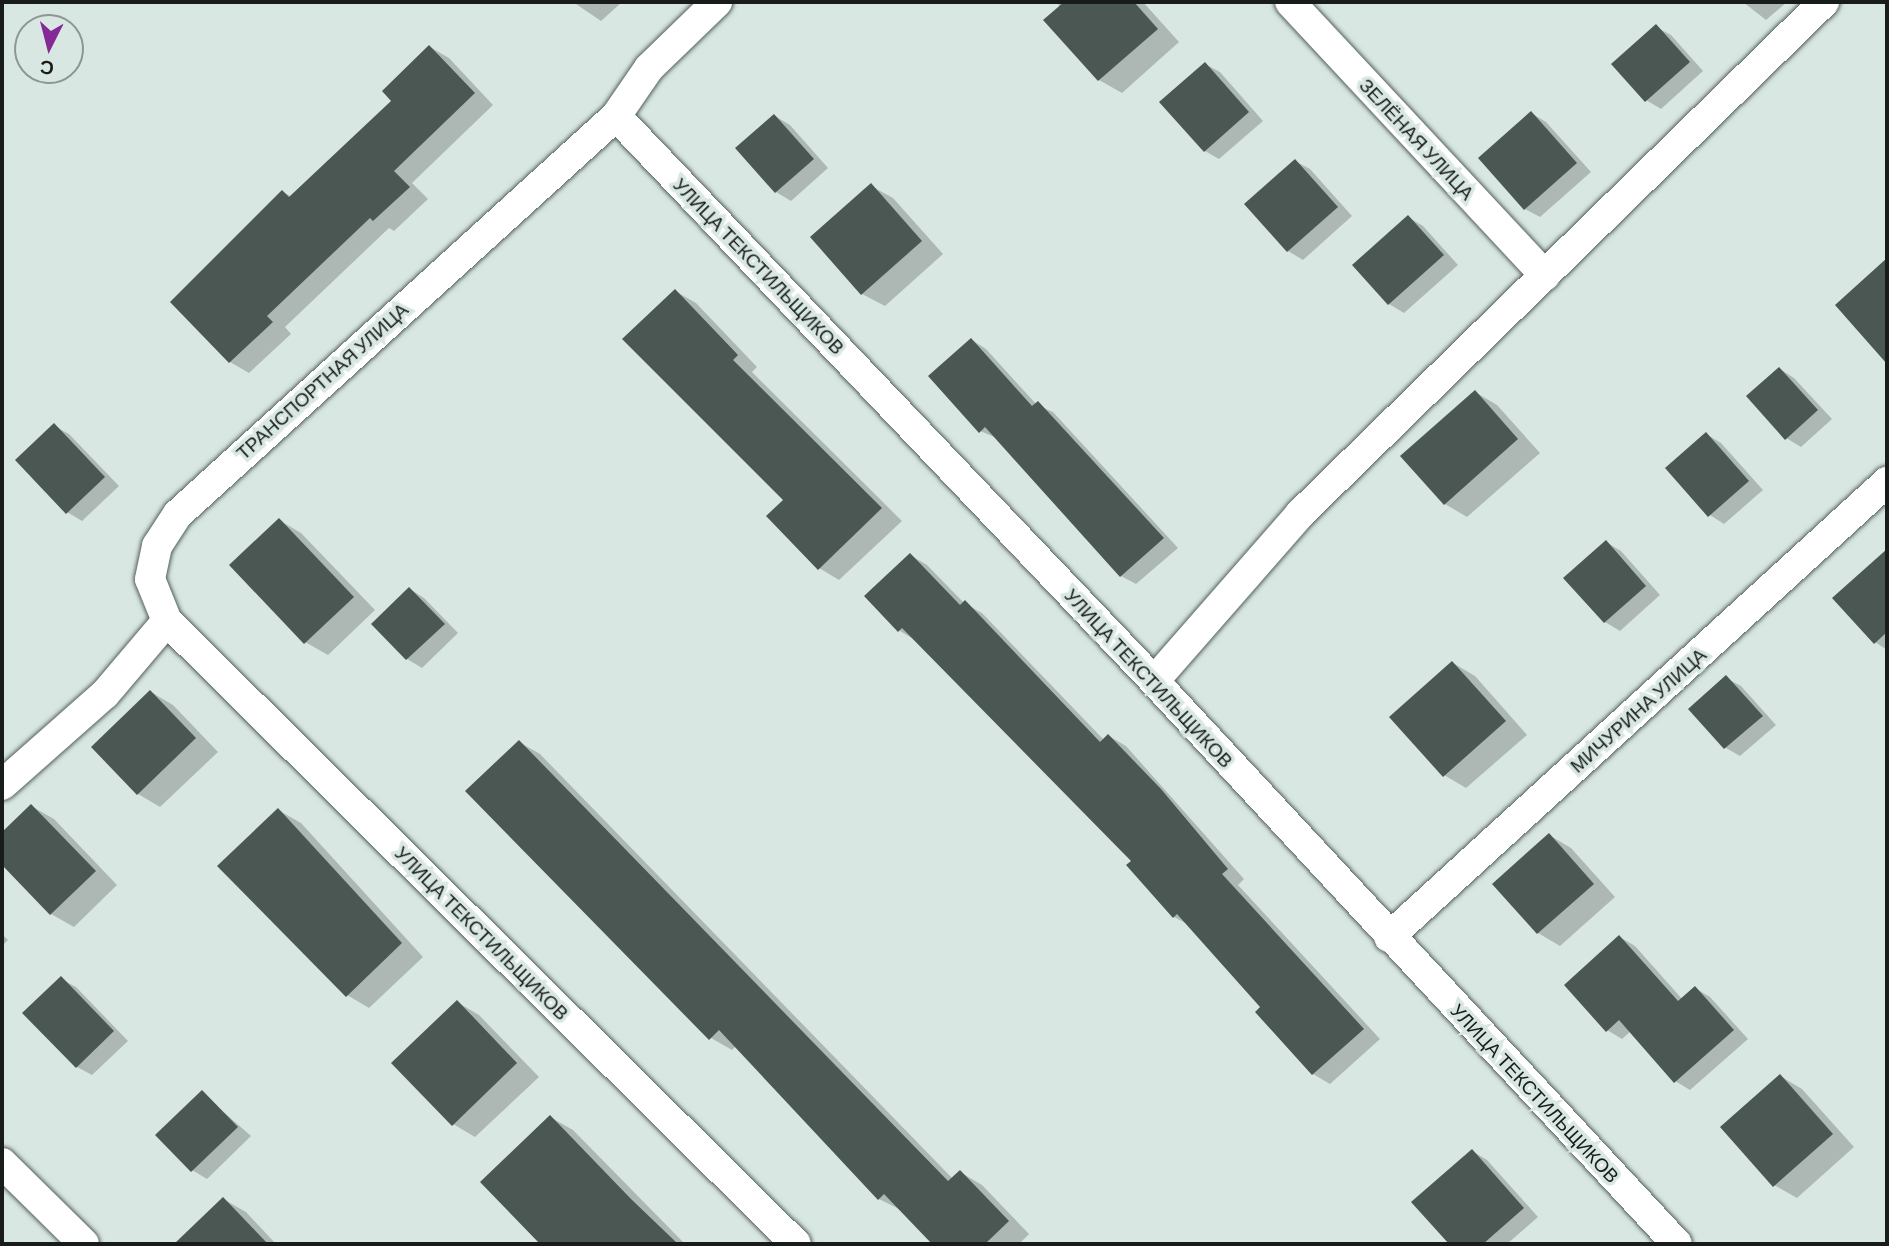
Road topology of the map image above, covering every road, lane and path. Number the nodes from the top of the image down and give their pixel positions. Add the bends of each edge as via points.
1 (717, 2) edge
2 (1290, 2) edge
3 (1824, 2) edge
4 (616, 116) junction
5 (1545, 275) junction
6 (1887, 482) edge
7 (167, 621) junction
8 (1154, 681) junction
9 (2, 785) edge
10 (1388, 937) junction
11 (2, 1163) edge
12 (84, 1244) edge
13 (796, 1244) edge
14 (1677, 1244) edge

1 - 4 street, ТРАНСПОРТНАЯ УЛИЦА via 649,68
2 - 5 street, ЗЕЛЁНАЯ УЛИЦА
3 - 5 street
4 - 7 street, ТРАНСПОРТНАЯ УЛИЦА via 178,514 157,546 150,579
4 - 8 street, УЛИЦА ТЕКСТИЛЬЩИКОВ
5 - 8 street via 1300,514
6 - 10 street, МИЧУРИНА УЛИЦА
7 - 9 street via 105,694
7 - 13 street, УЛИЦА ТЕКСТИЛЬЩИКОВ
8 - 10 street, УЛИЦА ТЕКСТИЛЬЩИКОВ
10 - 14 street, УЛИЦА ТЕКСТИЛЬЩИКОВ
11 - 12 street

